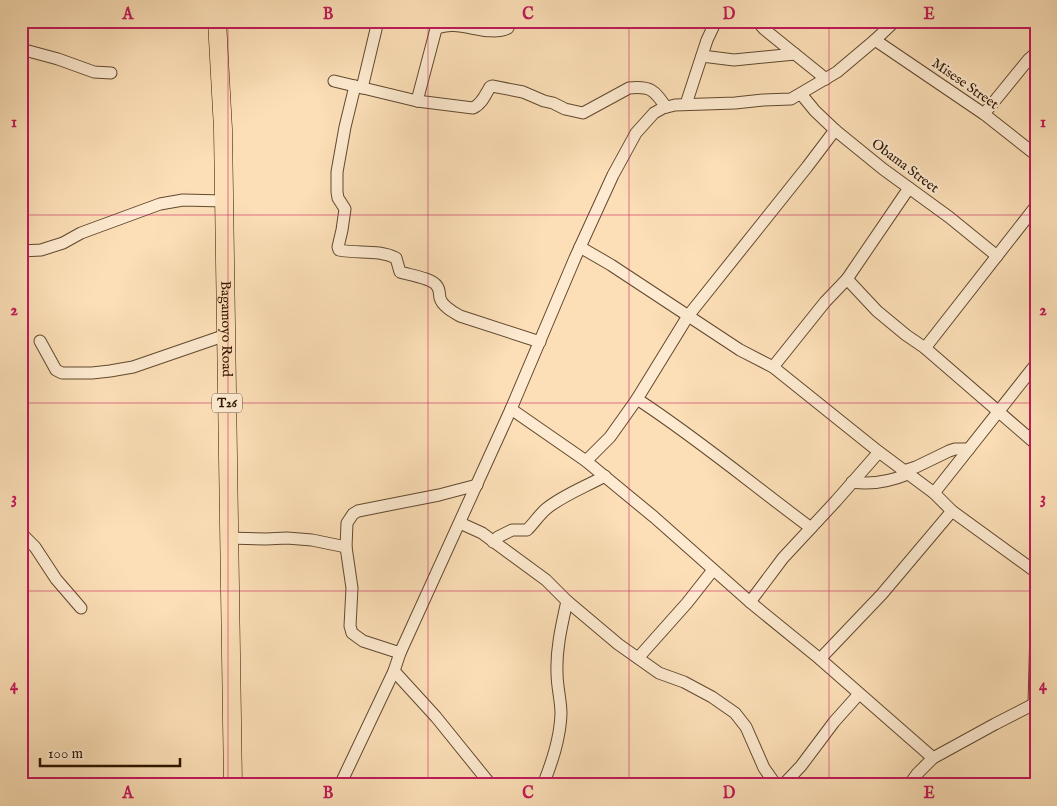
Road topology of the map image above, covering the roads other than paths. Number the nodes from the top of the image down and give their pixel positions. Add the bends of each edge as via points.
1 (217, 21) edge
2 (378, 21) edge
3 (512, 21) edge
4 (716, 21) edge
5 (757, 21) edge
6 (895, 21) edge
7 (875, 40) junction
8 (21, 49) edge
9 (1036, 53) edge
10 (795, 54) junction
11 (702, 56) junction
12 (111, 73) dead end
13 (826, 79) junction
14 (334, 81) dead end
15 (358, 87) junction
16 (800, 94) junction
17 (418, 101) junction
18 (686, 104) junction
19 (666, 107) junction
20 (984, 114) junction
21 (835, 130) junction
22 (1036, 155) edge
23 (909, 188) junction
24 (224, 201) junction
25 (1036, 206) edge
26 (580, 247) junction
27 (21, 251) edge
28 (997, 256) junction
29 (847, 279) junction
30 (688, 316) junction
31 (226, 335) junction
32 (40, 341) dead end
33 (540, 342) junction
34 (926, 348) junction
35 (1036, 364) edge
36 (773, 367) junction
37 (636, 400) junction
38 (511, 409) junction
39 (997, 412) junction
40 (1036, 444) edge
41 (969, 449) junction
42 (879, 452) junction
43 (586, 460) junction
44 (906, 472) junction
45 (605, 476) junction
46 (852, 482) junction
47 (477, 485) junction
48 (934, 493) junction
49 (952, 512) junction
50 (460, 523) junction
51 (811, 528) junction
52 (21, 533) edge
53 (228, 538) junction
54 (493, 542) junction
55 (346, 548) junction
56 (714, 570) junction
57 (1036, 572) edge
58 (567, 600) junction
59 (750, 602) junction
60 (81, 608) dead end
61 (1036, 629) edge
62 (400, 653) junction
63 (638, 658) junction
64 (820, 659) junction
65 (394, 670) junction
66 (859, 694) junction
67 (1035, 704) edge
68 (932, 758) junction
69 (233, 785) edge
70 (340, 785) edge
71 (491, 785) edge
72 (543, 785) edge
73 (776, 785) edge
74 (783, 785) edge
75 (909, 785) edge

1 - 24 highway, Bagamoyo Road / T26
2 - 15 street
3 - 17 street via 508,28 498,31 460,26 436,29
4 - 11 street
5 - 10 street
6 - 7 street
7 - 13 street
7 - 20 street, Misese Street
8 - 12 street via 58,58 94,72
9 - 20 street
10 - 11 street via 734,60
10 - 13 street
11 - 18 street
13 - 16 street
14 - 15 street
15 - 17 street
15 - 33 street via 345,127 337,172 338,198 345,209 338,248 341,251 376,252 396,258 400,272 437,285 442,303 453,312
16 - 18 street via 791,99
16 - 21 street, Obama Street
17 - 19 street via 473,108 482,102 492,86 523,92 583,113 628,88 637,88 653,91
18 - 19 street
19 - 26 street via 654,113 636,132
20 - 22 street, Misese Street
21 - 23 street, Obama Street
21 - 30 street
23 - 28 street, Obama Street
23 - 29 street
24 - 27 street via 183,200 160,204 81,233 63,243 41,250
24 - 31 highway, Bagamoyo Road / T26
25 - 28 street
26 - 30 street
26 - 33 street
28 - 34 street
29 - 34 street via 878,311
29 - 36 street
30 - 36 street
30 - 37 street
31 - 32 street via 133,367 62,373 56,370
31 - 53 highway, Bagamoyo Road / T26
33 - 38 street
34 - 39 street
35 - 39 street
36 - 42 street
37 - 43 street via 610,437
37 - 51 street
38 - 43 street
38 - 47 street
39 - 40 street
39 - 41 street
41 - 44 street via 949,451
41 - 48 street
42 - 44 street
42 - 46 street
43 - 45 street
44 - 46 street via 882,481
44 - 48 street
45 - 54 street via 551,506 528,530 512,530
45 - 56 street
46 - 51 street
47 - 50 street
47 - 55 street via 358,511 347,523
48 - 49 street
49 - 57 street
49 - 64 street via 882,594
50 - 54 street
50 - 62 street
51 - 59 street via 783,558
52 - 60 street
53 - 55 street via 312,540
53 - 69 highway, Bagamoyo Road / T26
54 - 58 street via 546,580
55 - 62 street via 352,588 352,632 363,641
56 - 59 street
56 - 63 street
58 - 63 street
58 - 72 street via 556,674 560,726
59 - 64 street
61 - 67 street
62 - 65 street
63 - 73 street via 659,673 684,682 735,713 746,727 764,768
64 - 66 street
65 - 70 street
65 - 71 street
66 - 68 street
66 - 74 street
67 - 68 street
68 - 75 street

